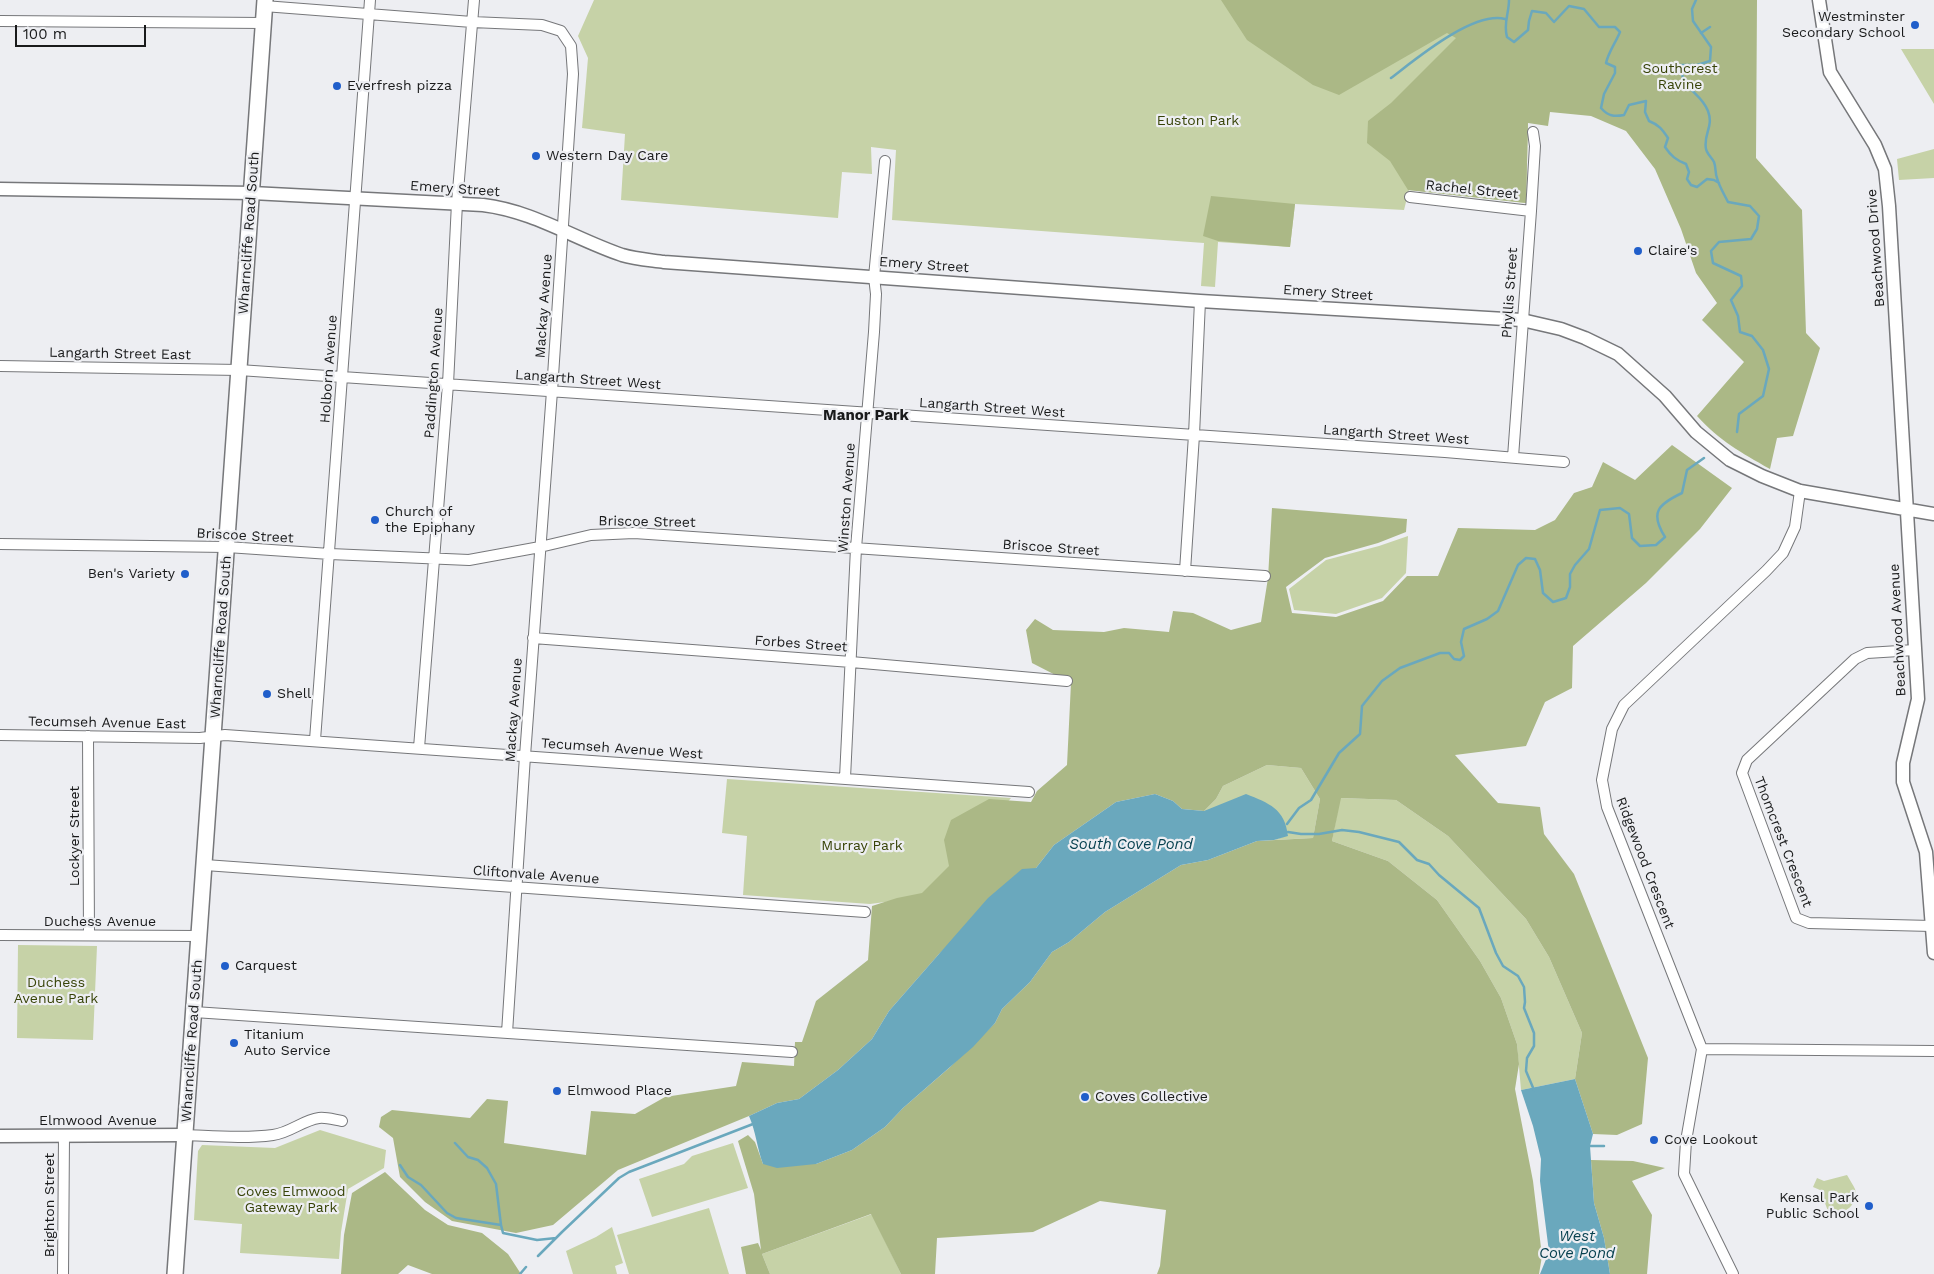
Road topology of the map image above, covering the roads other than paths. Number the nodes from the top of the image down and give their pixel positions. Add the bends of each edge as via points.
1 (370, 0) edge
2 (474, 0) edge
3 (1819, 0) edge
4 (264, 3) edge
5 (369, 14) junction
6 (0, 21) edge
7 (472, 22) junction
8 (263, 23) junction
9 (1533, 132) dead end
10 (885, 161) dead end
11 (0, 189) edge
12 (252, 194) junction
13 (1410, 197) dead end
14 (355, 198) junction
15 (457, 203) junction
16 (1531, 211) junction
17 (563, 230) junction
18 (874, 277) junction
19 (1200, 301) junction
20 (1522, 320) junction
21 (0, 366) edge
22 (239, 370) junction
23 (343, 376) junction
24 (448, 384) junction
25 (552, 391) junction
26 (867, 413) junction
27 (1194, 435) junction
28 (1513, 458) junction
29 (1564, 462) dead end
30 (1800, 491) junction
31 (1908, 510) junction
32 (1934, 514) edge
33 (0, 544) edge
34 (227, 547) junction
35 (540, 547) junction
36 (856, 548) junction
37 (330, 554) junction
38 (434, 559) junction
39 (1185, 571) junction
40 (1264, 576) dead end
41 (533, 638) junction
42 (1915, 650) junction
43 (851, 662) junction
44 (1067, 681) dead end
45 (0, 735) edge
46 (88, 736) junction
47 (214, 736) junction
48 (316, 740) junction
49 (419, 748) junction
50 (525, 756) junction
51 (845, 778) junction
52 (1029, 792) dead end
53 (205, 864) junction
54 (517, 887) junction
55 (865, 912) dead end
56 (1932, 926) junction
57 (0, 935) edge
58 (89, 935) junction
59 (199, 936) junction
60 (1934, 952) edge
61 (194, 1012) junction
62 (507, 1033) junction
63 (1702, 1049) junction
64 (792, 1052) dead end
65 (1934, 1052) edge
66 (342, 1121) dead end
67 (184, 1135) junction
68 (0, 1136) edge
69 (64, 1136) junction
70 (63, 1274) edge
71 (175, 1274) edge
72 (1733, 1274) edge

1 - 5 street, Holborn Avenue
2 - 7 street, Paddington Avenue
3 - 31 street, Beachwood Drive via 1830,72 1876,145 1886,168
4 - 5 street, Mackay Avenue
4 - 8 main road, Wharncliffe Road South
5 - 7 street, Mackay Avenue
5 - 14 street, Holborn Avenue
6 - 8 street
7 - 15 street, Paddington Avenue
7 - 17 street, Mackay Avenue via 542,25 562,30 571,46
8 - 12 main road, Wharncliffe Road South
9 - 16 street, Phyllis Street
10 - 18 street, Winston Avenue
11 - 12 street, Emery Street
12 - 14 street, Emery Street
12 - 22 main road, Wharncliffe Road South
13 - 16 street, Rachel Street
14 - 15 street, Emery Street
14 - 23 street, Holborn Avenue
15 - 17 street, Emery Street via 504,207
15 - 24 street, Paddington Avenue
16 - 20 street, Phyllis Street
17 - 18 street, Emery Street via 623,255 645,259
17 - 25 street, Mackay Avenue
18 - 19 street, Emery Street
18 - 26 street, Winston Avenue via 876,294
19 - 20 street, Emery Street
19 - 27 street
20 - 28 street, Phyllis Street
20 - 30 street, Emery Street via 1561,329 1618,354 1665,396 1696,432 1730,460
21 - 22 street, Langarth Street East
22 - 23 street, Langarth Street West
22 - 34 main road, Wharncliffe Road South
23 - 24 street, Langarth Street West
23 - 37 street, Holborn Avenue
24 - 25 street, Langarth Street West
24 - 38 street, Paddington Avenue
25 - 26 street, Langarth Street West
25 - 35 street, Mackay Avenue
26 - 27 street, Langarth Street West
26 - 36 street, Winston Avenue
27 - 28 street, Langarth Street West
27 - 39 street
28 - 29 street, Langarth Street West
30 - 31 street, Emery Street
30 - 63 street, Ridgewood Crescent via 1795,528 1783,553 1624,705 1612,729 1606,756 1602,780 1607,807
31 - 32 street, Emery Street
31 - 42 street, Beachwood Avenue
33 - 34 street, Briscoe Street
34 - 37 street, Briscoe Street
34 - 47 main road, Wharncliffe Road South
35 - 36 street, Briscoe Street via 591,534 634,533
35 - 38 street, Briscoe Street via 469,560
35 - 41 street, Mackay Avenue
36 - 39 street, Briscoe Street
36 - 43 street, Winston Avenue
37 - 38 street, Briscoe Street
37 - 48 street, Holborn Avenue
38 - 49 street, Paddington Avenue
39 - 40 street, Briscoe Street
41 - 43 street, Forbes Street
41 - 50 street, Mackay Avenue
42 - 56 street, Beachwood Avenue via 1918,699 1903,763 1903,782 1926,852
42 - 56 street, Thomcrest Crescent via 1866,653 1855,659 1748,760 1742,773 1796,918 1809,923
43 - 44 street, Forbes Street
43 - 51 street, Winston Avenue
45 - 46 street, Tecumseh Avenue East
46 - 47 street, Tecumseh Avenue East
46 - 58 street, Lockyer Street
47 - 48 street, Tecumseh Avenue West
47 - 53 main road, Wharncliffe Road South
48 - 49 street, Tecumseh Avenue West
49 - 50 street, Tecumseh Avenue West
50 - 51 street, Tecumseh Avenue West
50 - 54 street, Mackay Avenue
51 - 52 street, Tecumseh Avenue West
53 - 54 street, Cliftonvale Avenue
53 - 59 main road, Wharncliffe Road South
54 - 55 street, Cliftonvale Avenue
54 - 62 street, Mackay Avenue
56 - 60 street, Beachwood Avenue
57 - 58 street, Duchess Avenue
58 - 59 street, Duchess Avenue
59 - 61 main road, Wharncliffe Road South
61 - 62 street
61 - 67 main road, Wharncliffe Road South
62 - 64 street
63 - 65 street
63 - 72 street via 1686,1142 1684,1174
66 - 67 street, Elmwood Avenue via 322,1117 289,1131 253,1137
67 - 69 street, Elmwood Avenue
67 - 71 main road, Wharncliffe Road South
68 - 69 street, Elmwood Avenue
69 - 70 street, Brighton Street

